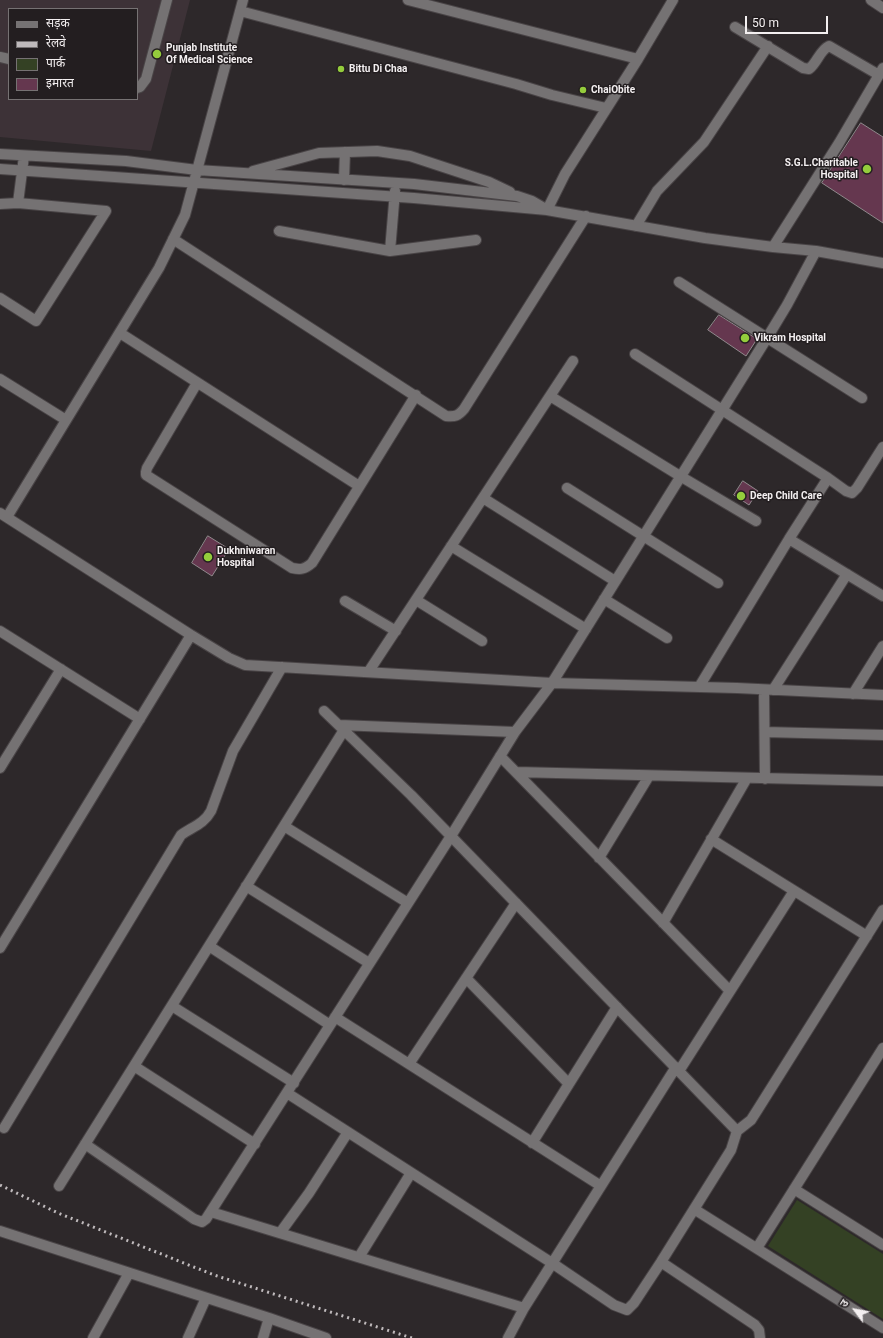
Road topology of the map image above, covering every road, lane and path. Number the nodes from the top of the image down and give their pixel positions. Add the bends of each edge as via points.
1 (167, 0) edge
2 (244, 0) edge
3 (408, 0) edge
4 (673, 0) edge
5 (871, 0) edge
6 (883, 8) edge
7 (240, 11) junction
8 (736, 27) dead end
9 (768, 46) junction
10 (638, 59) junction
11 (881, 72) edge
12 (138, 88) edge
13 (606, 108) junction
14 (345, 152) junction
15 (0, 154) edge
16 (24, 156) junction
17 (0, 169) edge
18 (197, 170) junction
19 (22, 171) junction
20 (246, 173) junction
21 (344, 180) junction
22 (194, 183) junction
23 (396, 183) junction
24 (517, 196) junction
25 (394, 197) junction
26 (18, 203) junction
27 (0, 204) edge
28 (547, 210) junction
29 (586, 216) junction
30 (636, 226) junction
31 (279, 231) dead end
32 (173, 239) junction
33 (476, 240) dead end
34 (773, 247) junction
35 (390, 251) junction
36 (816, 251) junction
37 (883, 262) edge
38 (679, 282) dead end
39 (0, 298) edge
40 (120, 333) junction
41 (767, 338) junction
42 (635, 354) dead end
43 (573, 361) dead end
44 (0, 379) edge
45 (197, 383) junction
46 (416, 395) junction
47 (550, 396) junction
48 (862, 398) dead end
49 (722, 410) junction
50 (66, 420) junction
51 (883, 447) edge
52 (680, 476) junction
53 (828, 478) junction
54 (359, 486) junction
55 (567, 488) dead end
56 (483, 498) junction
57 (4, 515) edge
58 (756, 521) dead end
59 (643, 536) junction
60 (789, 539) junction
61 (451, 546) junction
62 (847, 574) junction
63 (615, 581) junction
64 (718, 583) dead end
65 (883, 595) edge
66 (604, 599) junction
67 (416, 600) junction
68 (345, 601) dead end
69 (586, 628) junction
70 (0, 631) edge
71 (396, 631) junction
72 (191, 635) junction
73 (667, 638) dead end
74 (482, 641) dead end
75 (883, 646) edge
76 (282, 667) junction
77 (61, 669) junction
78 (370, 672) junction
79 (552, 683) junction
80 (699, 687) junction
81 (768, 690) junction
82 (853, 694) junction
83 (883, 695) edge
84 (324, 710) dead end
85 (140, 719) junction
86 (342, 728) junction
87 (515, 732) junction
88 (765, 732) junction
89 (883, 735) edge
90 (500, 756) junction
91 (0, 768) edge
92 (516, 772) junction
93 (649, 776) junction
94 (747, 778) junction
95 (765, 779) junction
96 (883, 781) edge
97 (284, 826) junction
98 (451, 836) junction
99 (711, 839) junction
100 (599, 858) junction
101 (246, 886) junction
102 (794, 891) junction
103 (408, 903) junction
104 (516, 903) junction
105 (883, 910) edge
106 (663, 923) junction
107 (866, 936) junction
108 (1, 944) edge
109 (209, 946) junction
110 (369, 963) junction
111 (466, 978) junction
112 (730, 991) junction
113 (172, 1006) junction
114 (617, 1007) junction
115 (333, 1021) junction
116 (883, 1048) edge
117 (409, 1064) junction
118 (134, 1066) junction
119 (678, 1069) junction
120 (294, 1083) junction
121 (569, 1084) junction
122 (287, 1094) junction
123 (4, 1128) dead end
124 (737, 1131) junction
125 (348, 1132) junction
126 (532, 1143) junction
127 (85, 1144) junction
128 (255, 1144) junction
129 (411, 1173) junction
130 (59, 1186) dead end
131 (601, 1186) junction
132 (794, 1189) junction
133 (694, 1209) junction
134 (211, 1212) junction
135 (0, 1231) edge
136 (280, 1233) junction
137 (883, 1245) edge
138 (757, 1248) junction
139 (359, 1257) junction
140 (661, 1262) junction
141 (552, 1263) junction
142 (129, 1273) junction
143 (206, 1298) junction
144 (524, 1308) junction
145 (269, 1318) junction
146 (883, 1328) edge
147 (92, 1338) edge
148 (188, 1338) edge
149 (263, 1338) edge
150 (326, 1338) edge
151 (508, 1338) edge
152 (760, 1338) edge

1 - 12 street via 146,79
2 - 7 street
3 - 10 street
4 - 10 street
5 - 6 street
7 - 13 street
7 - 18 street
8 - 9 street
9 - 11 street via 803,68 809,69 829,46
9 - 30 street via 704,142 657,191
10 - 13 street
11 - 34 street
13 - 28 street via 565,174
14 - 20 street via 319,153
14 - 21 street
14 - 24 street via 377,151 410,156 489,182
15 - 16 street
16 - 18 street via 126,161
16 - 19 street
17 - 19 street
18 - 20 street
18 - 22 street
19 - 22 street
19 - 26 street
20 - 21 street
21 - 23 street
22 - 25 street
22 - 32 street via 185,215
23 - 24 street
23 - 25 street
24 - 28 street
25 - 28 street
25 - 35 street
26 - 27 street
26 - 39 street via 106,211 36,321
28 - 29 street
29 - 30 street
29 - 46 street via 459,415 446,416
30 - 34 street
31 - 35 street
32 - 40 street via 159,268
32 - 46 street
33 - 35 street
34 - 36 street
36 - 37 street
36 - 41 street
38 - 41 street
40 - 45 street
40 - 50 street
41 - 48 street
41 - 49 street
42 - 49 street
43 - 47 street
44 - 50 street
45 - 54 street
45 - 54 street via 147,468 146,475 150,478 292,568 300,570 312,563
46 - 54 street
47 - 52 street
47 - 56 street
49 - 52 street
49 - 53 street
50 - 57 street
51 - 53 street via 852,493
52 - 58 street
52 - 59 street
53 - 60 street
55 - 59 street
56 - 61 street
56 - 63 street
57 - 72 street
59 - 63 street
59 - 64 street
60 - 62 street
60 - 80 street
61 - 67 street
61 - 69 street
62 - 65 street
62 - 81 street
63 - 66 street
66 - 69 street
66 - 73 street
67 - 71 street
67 - 74 street
68 - 71 street
69 - 79 street
70 - 77 street
71 - 78 street
72 - 76 street via 245,665
72 - 85 street
75 - 82 street
76 - 78 street
76 - 123 street via 233,751 208,818 181,835
77 - 85 street
77 - 91 street
78 - 79 street
79 - 80 street
79 - 87 street
80 - 81 street
81 - 82 street
81 - 88 street
82 - 83 street
84 - 86 street
85 - 108 street
86 - 87 street
86 - 97 street
86 - 98 street
87 - 90 street
88 - 89 street
88 - 95 street
90 - 92 street
90 - 98 street
92 - 93 street
92 - 100 street
93 - 94 street
93 - 100 street
94 - 95 street
94 - 99 street
95 - 96 street
97 - 101 street
97 - 103 street
98 - 103 street
98 - 104 street
99 - 102 street
99 - 106 street
100 - 106 street
101 - 109 street
101 - 110 street
102 - 107 street
102 - 112 street
103 - 110 street
104 - 111 street
104 - 114 street
105 - 107 street
106 - 112 street
107 - 124 street via 751,1120
109 - 113 street
109 - 115 street
110 - 115 street
111 - 117 street
111 - 121 street
112 - 119 street
113 - 118 street
113 - 120 street
114 - 119 street
114 - 121 street
115 - 117 street
115 - 120 street
116 - 132 street
117 - 126 street
118 - 127 street
118 - 128 street
119 - 124 street
119 - 131 street
120 - 122 street
121 - 126 street
122 - 125 street
122 - 128 street
124 - 133 street via 728,1154
125 - 129 street
125 - 136 street
126 - 131 street
127 - 130 street
127 - 134 street via 198,1222 206,1220
128 - 134 street
129 - 139 street
129 - 141 street
131 - 141 street
132 - 137 street
132 - 138 street
133 - 138 street
133 - 140 street
134 - 136 street
135 - 142 street
136 - 139 street
138 - 146 street
139 - 144 street
140 - 141 street via 627,1310 614,1305
140 - 152 street via 755,1325
141 - 144 street
142 - 143 street
142 - 147 street
143 - 145 street
143 - 148 street
144 - 151 street
145 - 149 street
145 - 150 street

